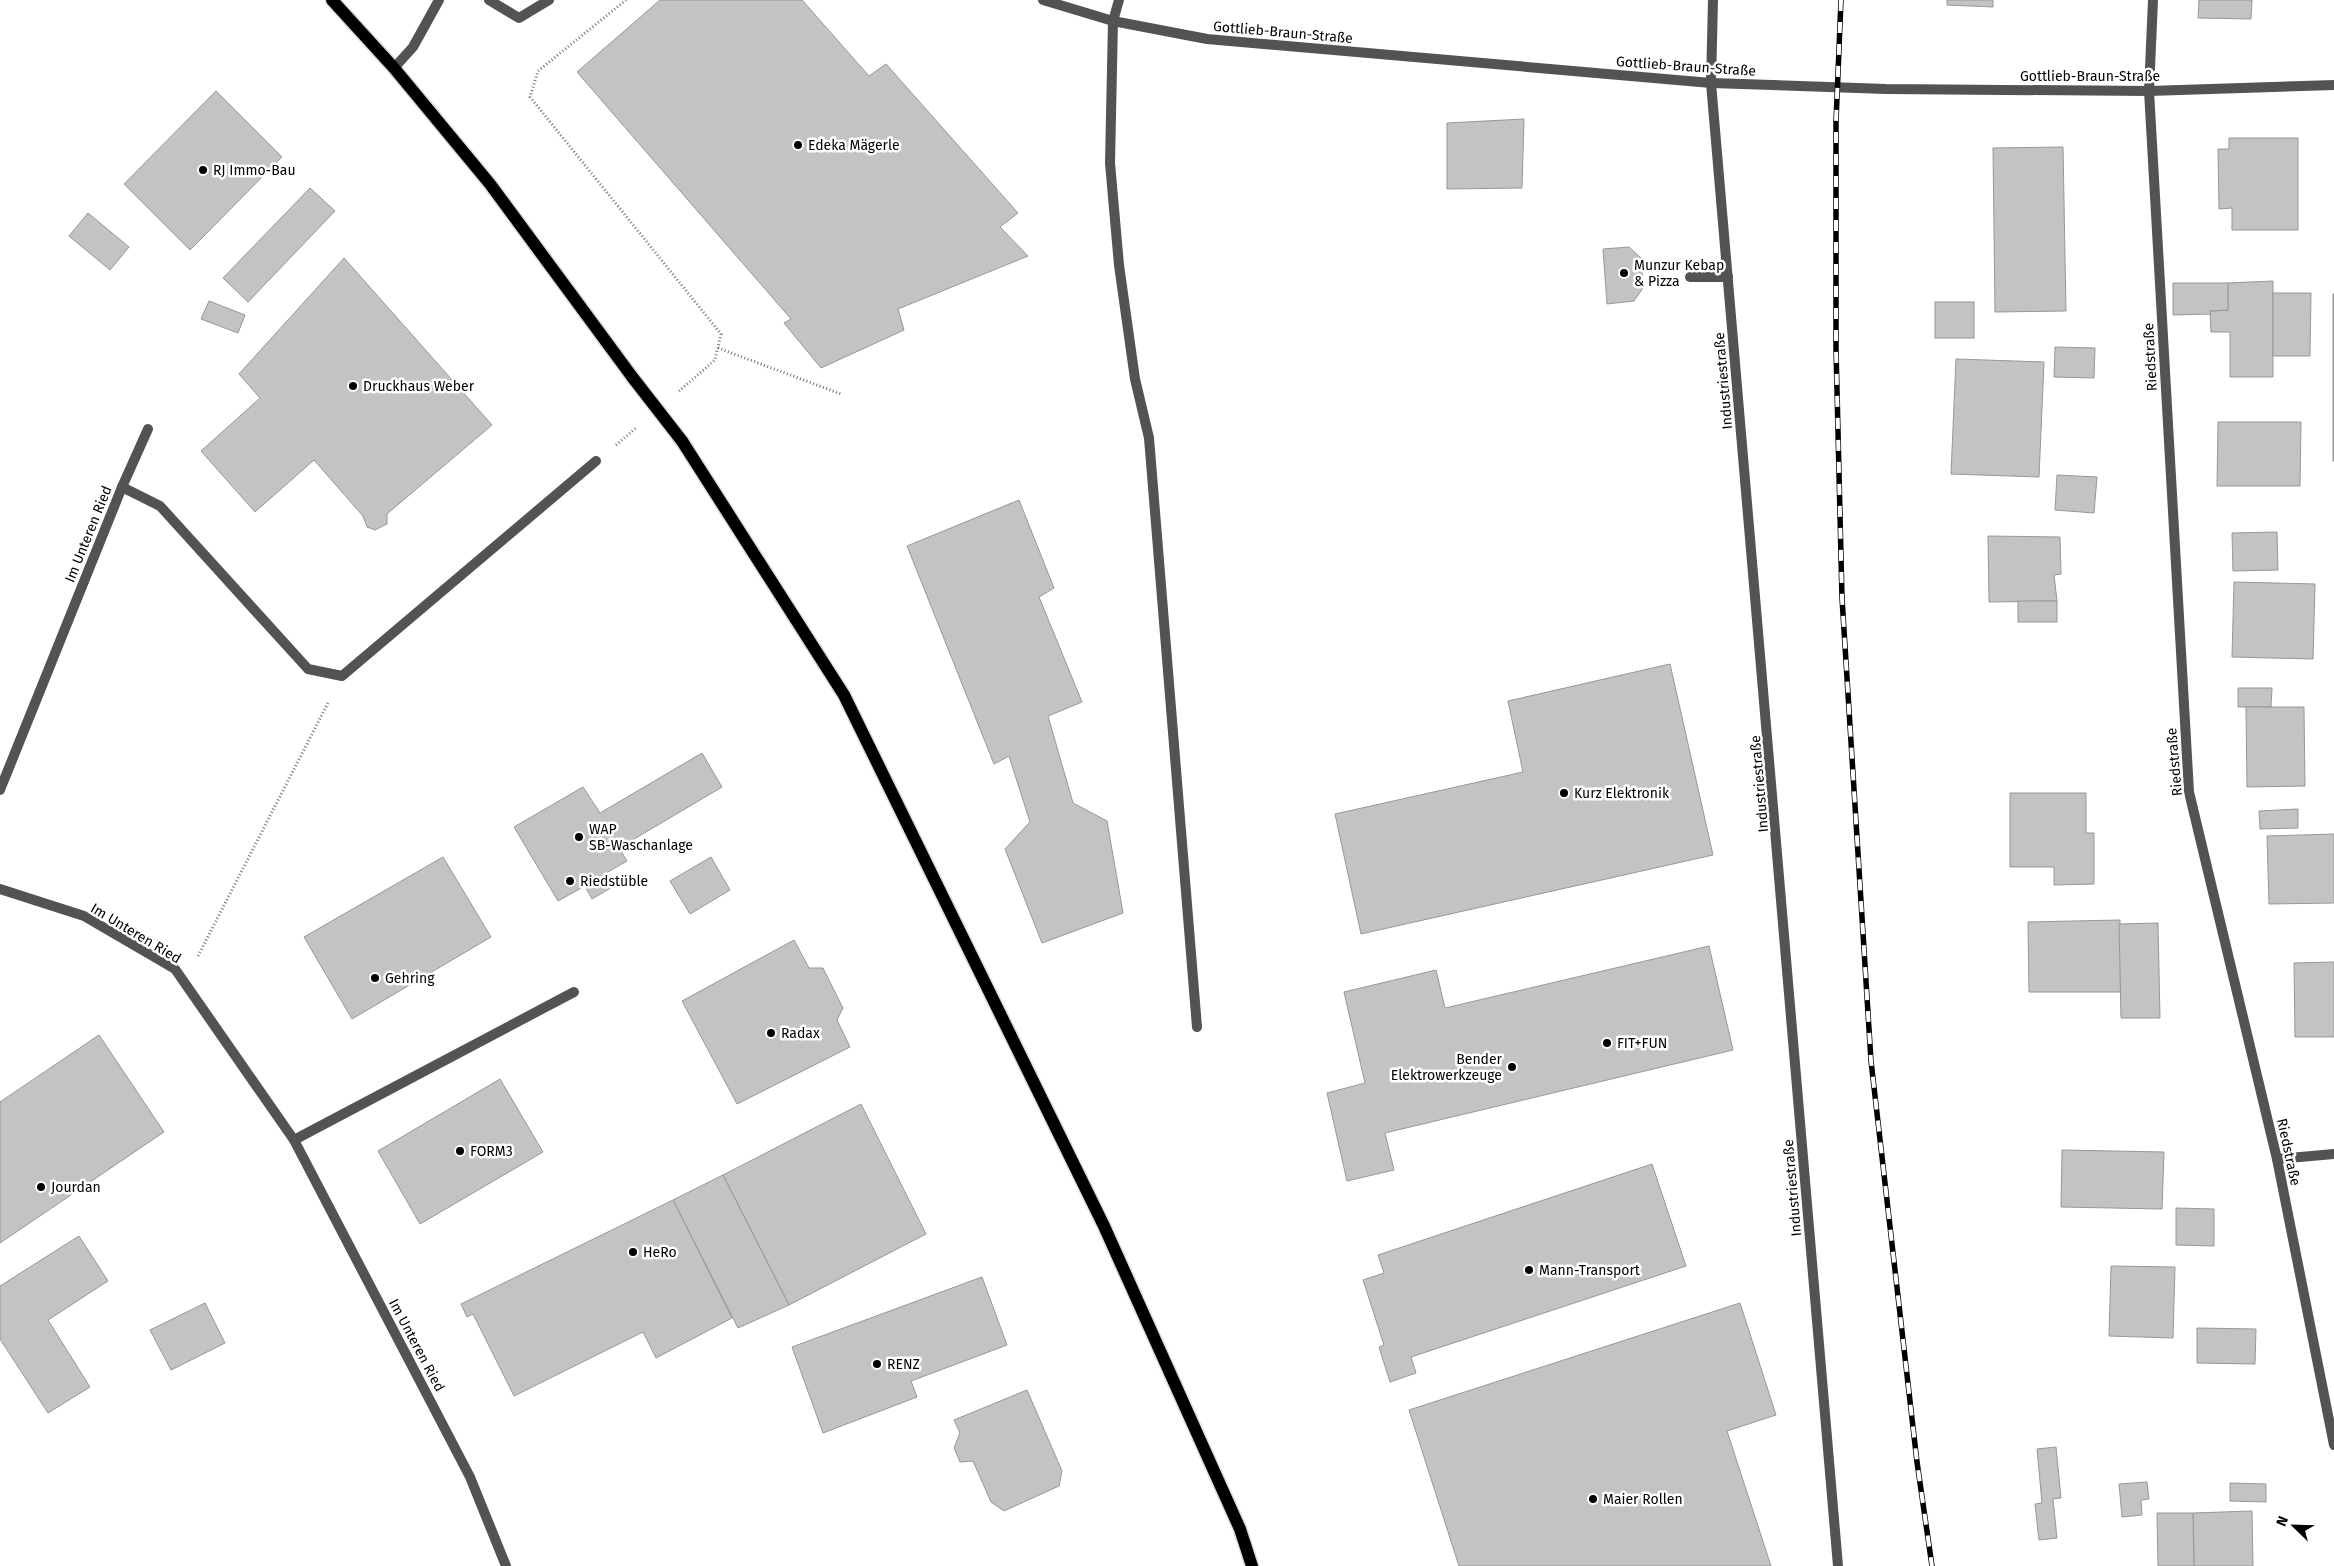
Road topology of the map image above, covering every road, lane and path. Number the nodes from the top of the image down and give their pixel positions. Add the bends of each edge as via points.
1 (332, 0) edge
2 (439, 0) edge
3 (489, 0) edge
4 (549, 0) edge
5 (626, 0) edge
6 (1043, 0) edge
7 (1119, 0) edge
8 (1713, 0) edge
9 (2154, 0) edge
10 (1113, 21) junction
11 (394, 68) junction
12 (1711, 83) junction
13 (2334, 85) edge
14 (2149, 91) junction
15 (1690, 277) dead end
16 (1728, 277) junction
17 (718, 348) junction
18 (678, 392) dead end
19 (841, 394) dead end
20 (641, 423) dead end
21 (148, 429) dead end
22 (596, 461) joint
23 (122, 487) junction
24 (342, 676) junction
25 (0, 790) edge
26 (0, 889) edge
27 (185, 983) junction
28 (574, 992) dead end
29 (1197, 1027) dead end
30 (294, 1140) junction
31 (2334, 1154) edge
32 (2277, 1159) junction
33 (2334, 1445) edge
34 (506, 1566) edge
35 (1252, 1566) edge
36 (1838, 1566) edge

1 - 11 main road
2 - 11 street via 414,47
3 - 4 street via 519,18
5 - 17 path via 538,71 530,97 721,334
6 - 10 street, Gottlieb-Braun-Straße
7 - 10 street
8 - 12 street, Industriestraße
9 - 14 street, Riedstraße
10 - 12 street, Gottlieb-Braun-Straße via 1207,40
10 - 29 street via 1110,173 1132,360 1149,438
11 - 35 main road, bridge via 490,184 682,441 844,695 1104,1226 1240,1529
12 - 14 street, Gottlieb-Braun-Straße via 1886,89
12 - 16 street, Industriestraße
13 - 14 street, Gottlieb-Braun-Straße
14 - 32 street, Riedstraße via 2189,792
15 - 16 street
16 - 36 street, Industriestraße
17 - 18 path via 716,360
17 - 19 path
20 - 22 path
21 - 23 street, Im Unteren Ried
22 - 24 street
23 - 24 street via 160,506 308,669
23 - 25 street, Im Unteren Ried
24 - 27 path
26 - 27 street, Im Unteren Ried via 84,916 175,969
27 - 30 street, Im Unteren Ried
28 - 30 street
30 - 34 street, Im Unteren Ried via 470,1477
31 - 32 street
32 - 33 street, Riedstraße

